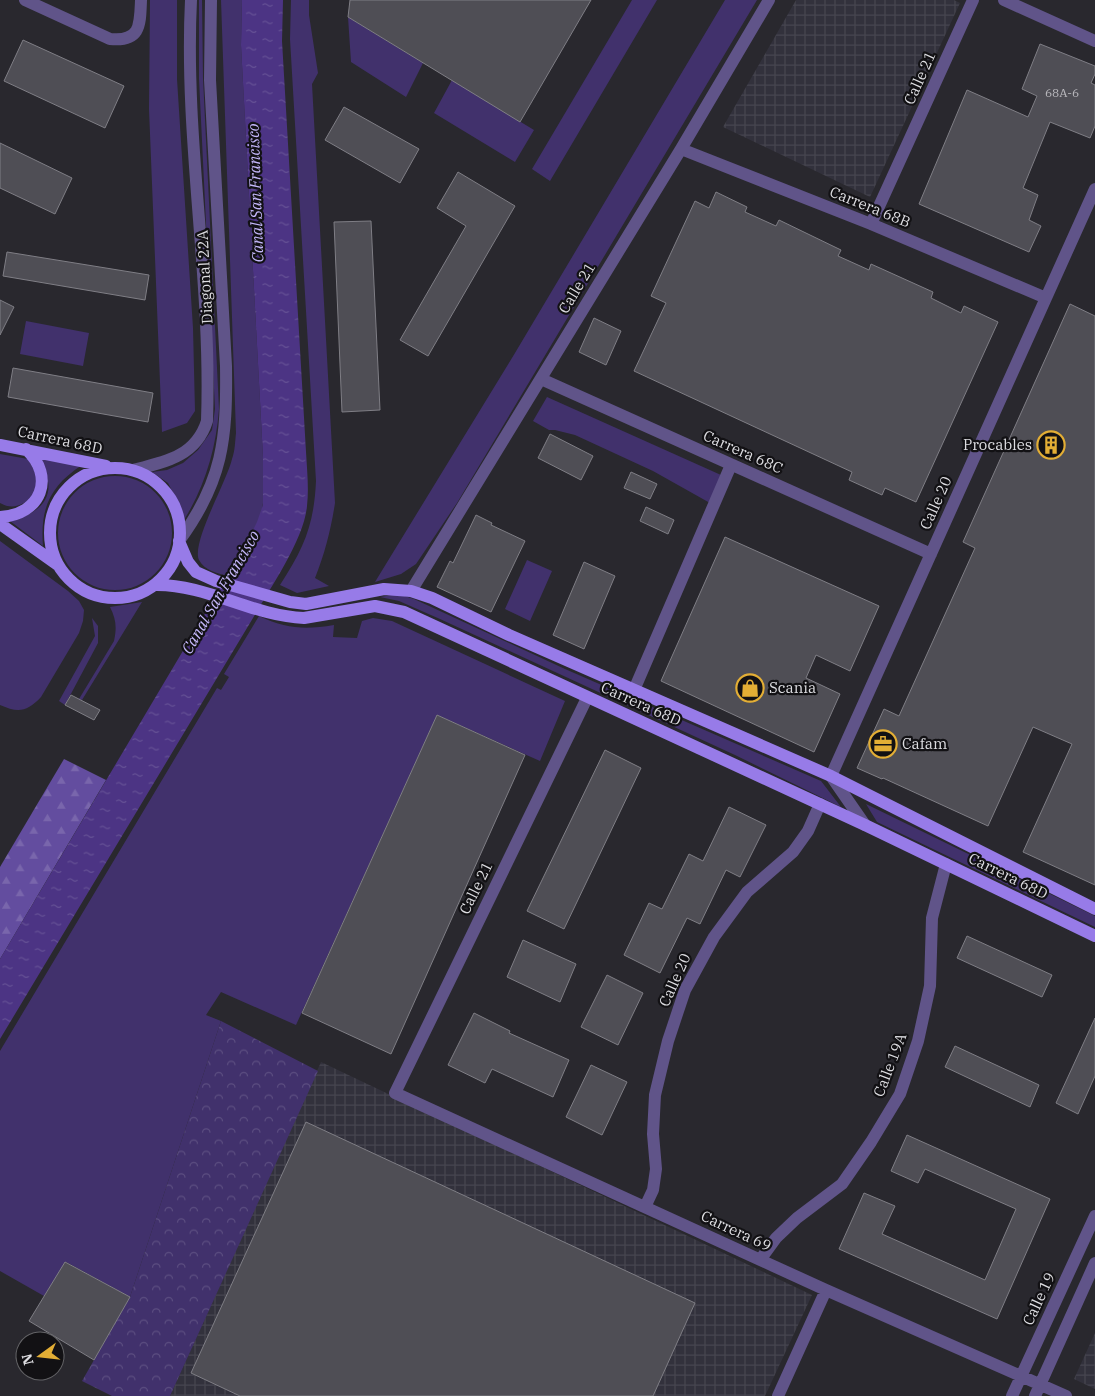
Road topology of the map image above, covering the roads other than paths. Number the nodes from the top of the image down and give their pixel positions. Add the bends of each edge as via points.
1 (25, 0) edge
2 (141, 0) edge
3 (191, 0) edge
4 (211, 0) edge
5 (769, 0) edge
6 (973, 0) edge
7 (1004, 0) edge
8 (1095, 41) edge
9 (681, 149) junction
10 (1095, 189) edge
11 (871, 224) junction
12 (1046, 298) junction
13 (541, 379) junction
14 (0, 445) edge
15 (26, 449) junction
16 (731, 465) junction
17 (114, 468) junction
18 (133, 470) junction
19 (0, 517) edge
20 (0, 524) edge
21 (179, 541) junction
22 (931, 554) junction
23 (58, 565) junction
24 (155, 585) junction
25 (411, 591) junction
26 (634, 690) junction
27 (587, 698) junction
28 (831, 776) junction
29 (820, 804) junction
30 (865, 824) junction
31 (946, 864) junction
32 (1095, 909) edge
33 (1095, 936) edge
34 (394, 1093) joint
35 (645, 1207) junction
36 (1095, 1216) edge
37 (760, 1260) junction
38 (1095, 1263) edge
39 (826, 1290) junction
40 (1021, 1376) junction
41 (1037, 1390) edge
42 (778, 1396) edge
43 (1012, 1396) edge
44 (1066, 1396) edge

1 - 2 street via 110,39 122,40 129,39 137,30
3 - 18 street, Diagonal 22A via 190,80 206,341 207,421 204,431 188,450 168,461
4 - 21 street, Diagonal 22A via 210,80 227,404 224,440 214,481 196,518
5 - 9 street, Calle 21
6 - 11 street, Calle 21
7 - 8 street
9 - 11 street, Carrera 68B
9 - 13 street, Calle 21
10 - 12 street, Calle 20
11 - 12 street, Carrera 68B
12 - 22 street, Calle 20
13 - 16 street, Carrera 68C
13 - 25 street, Calle 21
14 - 15 main road, Carrera 68D
15 - 17 main road, Carrera 68D
15 - 19 main road via 40,468 40,492 26,511
16 - 22 street, Carrera 68C
16 - 26 street
17 - 18 main road
17 - 23 main road via 96,470 78,479 64,492 54,510 50,527 51,547
18 - 21 main road via 162,488 172,501 178,517
20 - 23 main road
21 - 24 main road via 175,558
21 - 25 main road, Carrera 68D via 196,572 273,598 306,604 384,589
22 - 28 street, Calle 20
23 - 24 main road via 70,581 87,593 105,598 131,597
24 - 27 main road, Carrera 68D via 178,585 292,617 304,618 375,606 404,612
25 - 26 main road, Carrera 68D
26 - 28 main road, Carrera 68D
27 - 29 main road, Carrera 68D
27 - 34 street, Calle 21
28 - 30 street
28 - 32 main road, Carrera 68D
29 - 30 main road, Carrera 68D
29 - 35 street, Calle 20 via 808,831 793,852 747,892 714,938 685,990 654,1095 656,1169 653,1190
30 - 31 main road, Carrera 68D
31 - 33 main road, Carrera 68D
31 - 37 street, Calle 19A via 932,918 930,986 918,1041 900,1094 842,1184 797,1218 776,1238
34 - 35 street, Carrera 69
35 - 37 street, Carrera 69
36 - 40 street, Calle 19
37 - 39 street, Carrera 69
38 - 41 street
39 - 40 street, Carrera 69
39 - 42 street
40 - 41 street, Carrera 69
40 - 43 street, Calle 19
41 - 44 street, Carrera 69

